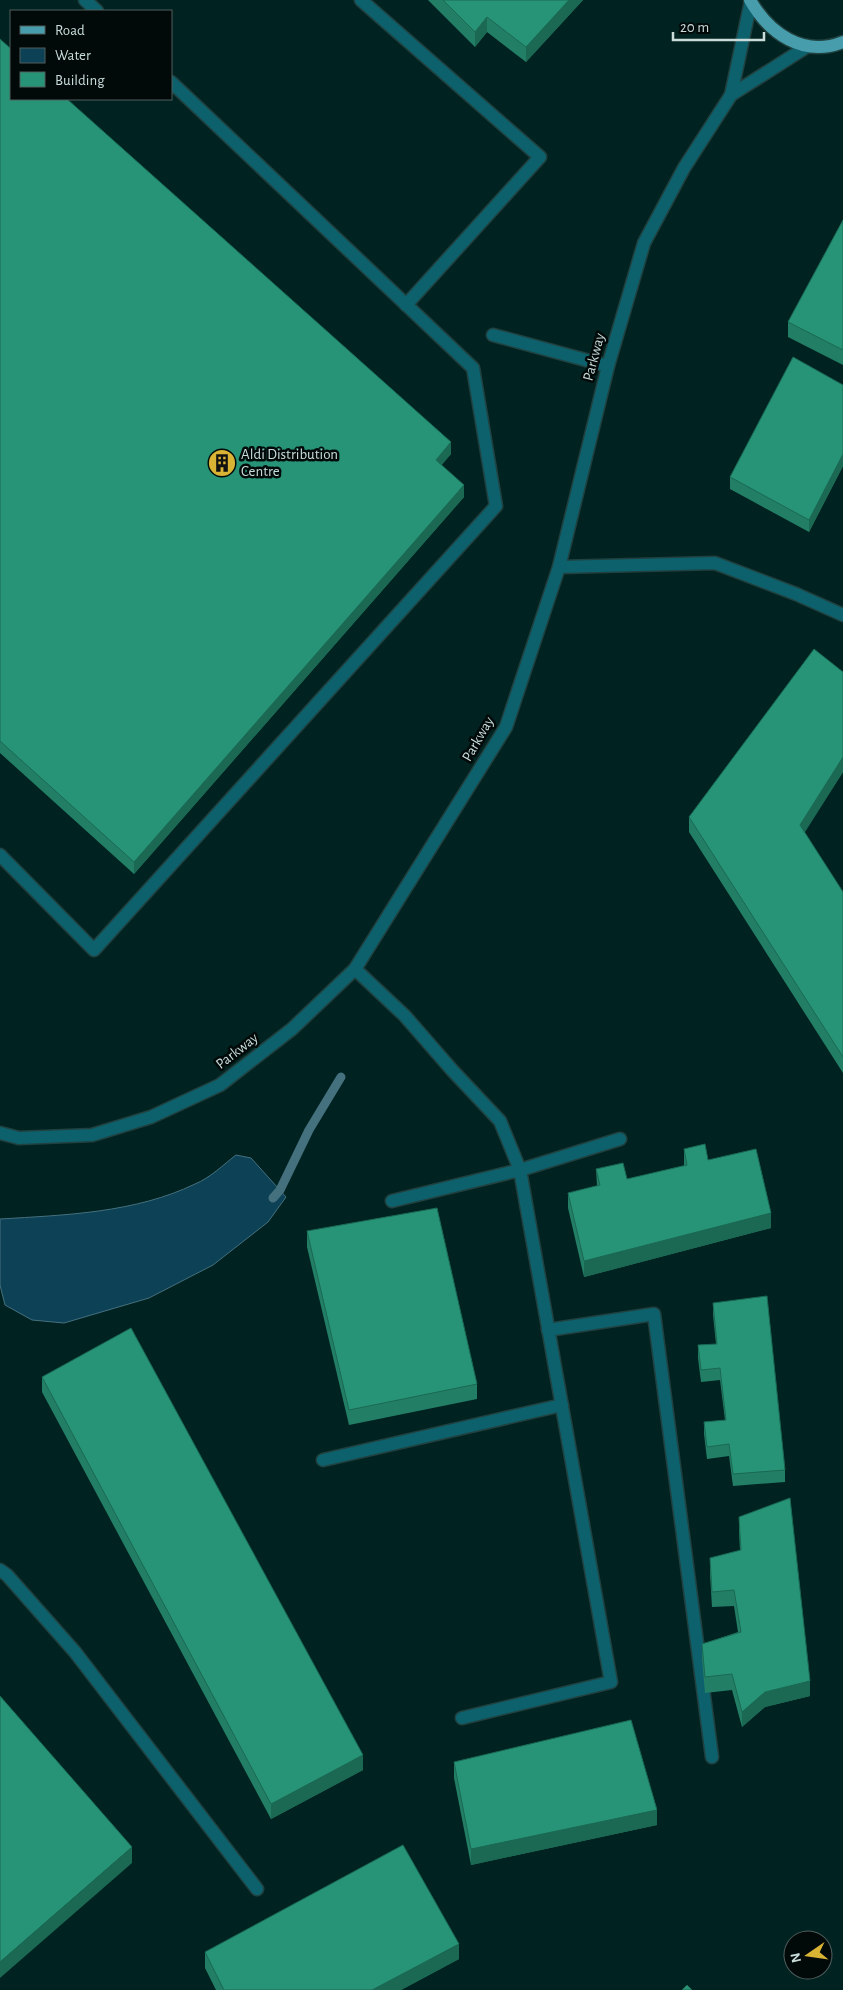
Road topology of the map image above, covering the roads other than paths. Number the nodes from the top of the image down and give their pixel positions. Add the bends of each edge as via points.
1 (85, 0) edge
2 (361, 0) edge
3 (750, 0) edge
4 (96, 10) edge
5 (843, 42) edge
6 (808, 46) junction
7 (172, 83) edge
8 (731, 96) junction
9 (406, 304) junction
10 (493, 335) dead end
11 (608, 366) junction
12 (559, 567) junction
13 (843, 615) edge
14 (0, 854) edge
15 (355, 969) junction
16 (0, 1133) edge
17 (620, 1139) dead end
18 (520, 1170) junction
19 (392, 1201) dead end
20 (548, 1330) junction
21 (562, 1405) junction
22 (323, 1460) dead end
23 (0, 1570) edge
24 (462, 1718) dead end
25 (712, 1757) dead end
26 (257, 1888) dead end

1 - 4 street
2 - 9 street via 540,158
3 - 6 main road via 764,23 785,39
3 - 8 street, Parkway
5 - 6 main road via 834,46
6 - 8 street, Parkway
7 - 9 street
8 - 11 street, Parkway via 684,168 644,242
9 - 14 street via 473,368 496,506 94,950
10 - 11 street
11 - 12 street, Parkway
12 - 13 street via 715,563
12 - 15 street, Parkway via 506,727
15 - 16 street, Parkway via 292,1029 220,1085 203,1093 151,1117 92,1135 19,1138
15 - 18 street via 405,1016 500,1121
17 - 18 street
18 - 19 street
18 - 20 street
20 - 21 street
20 - 25 street via 654,1314
21 - 22 street
21 - 24 street via 611,1682
23 - 26 street via 75,1652

